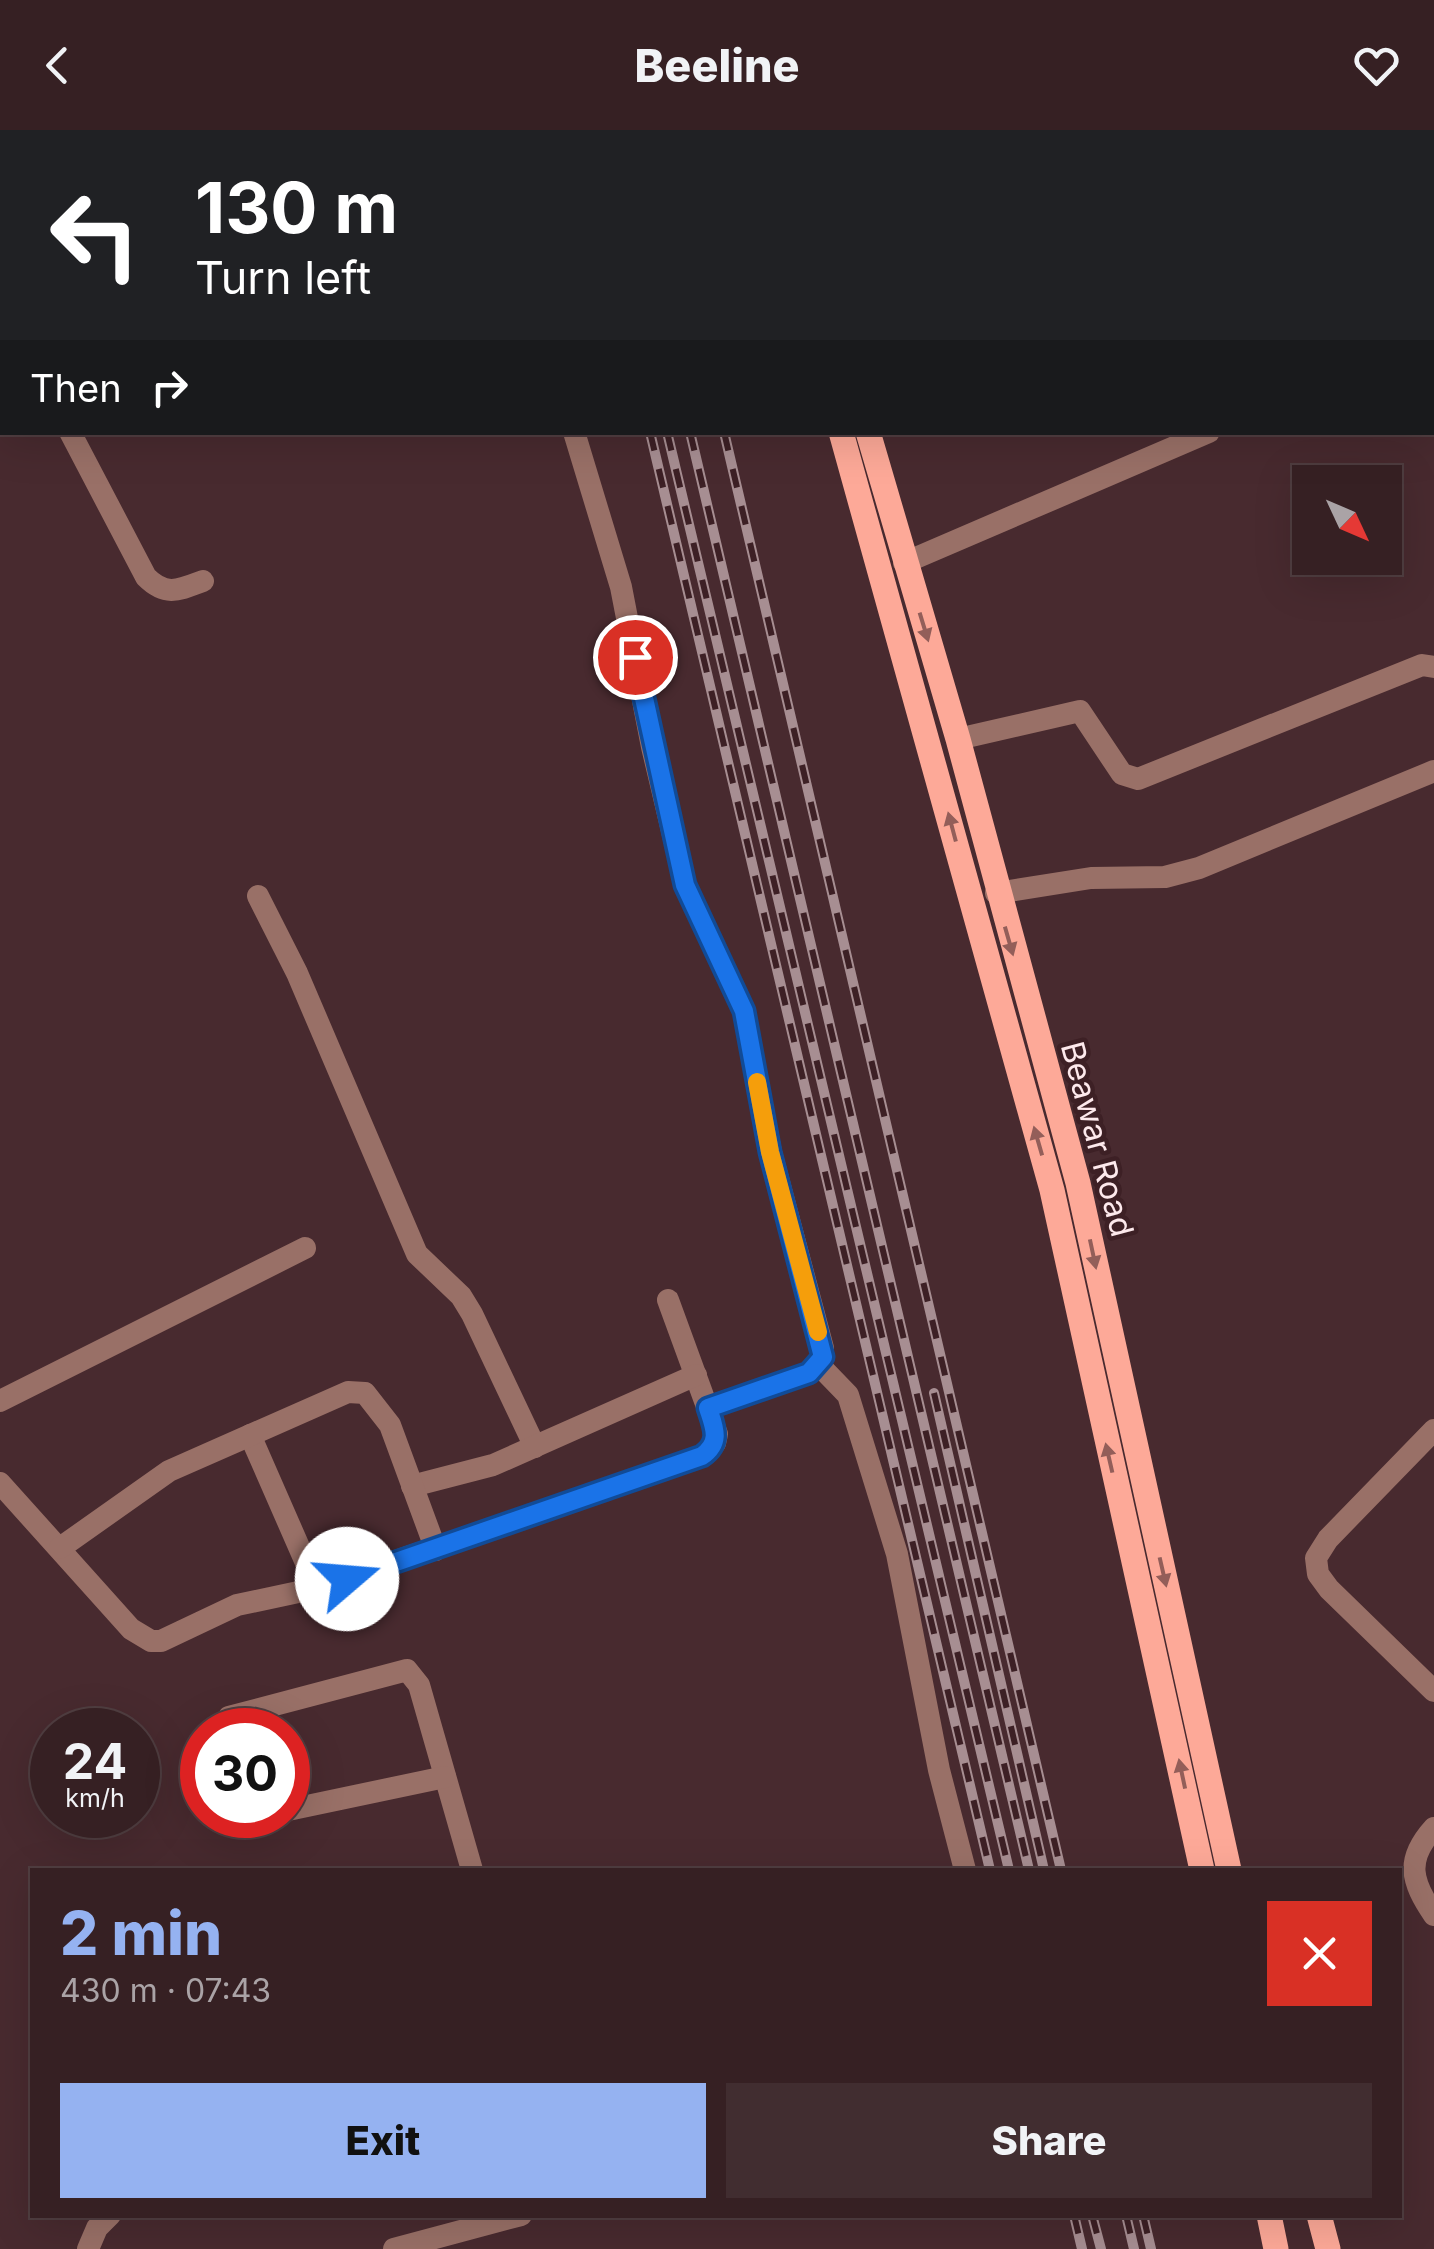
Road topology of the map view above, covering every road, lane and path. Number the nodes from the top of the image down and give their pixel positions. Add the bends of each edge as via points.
1 (72, 435) edge
2 (575, 435) edge
3 (842, 435) edge
4 (869, 435) edge
5 (1202, 435) edge
6 (904, 563) junction
7 (203, 582) dead end
8 (1434, 667) edge
9 (958, 739) junction
10 (1434, 770) edge
11 (996, 893) junction
12 (258, 896) dead end
13 (305, 1248) dead end
14 (668, 1300) dead end
15 (819, 1365) junction
16 (696, 1375) junction
17 (0, 1401) edge
18 (708, 1408) junction
19 (1434, 1430) edge
20 (250, 1436) junction
21 (535, 1447) junction
22 (0, 1483) edge
23 (412, 1486) junction
24 (60, 1548) junction
25 (436, 1550) junction
26 (317, 1588) junction
27 (1434, 1691) edge
28 (263, 1708) edge
29 (445, 1777) junction
30 (310, 1805) edge
31 (1434, 1828) edge
32 (471, 1868) edge
33 (964, 1868) edge
34 (1202, 1868) edge
35 (1229, 1868) edge
36 (1434, 1915) edge
37 (107, 2218) edge
38 (509, 2218) edge
39 (1270, 2218) edge
40 (1320, 2218) edge
41 (88, 2249) edge
42 (394, 2249) edge
43 (1276, 2249) edge
44 (1328, 2249) edge

1 - 7 street via 146,577 172,593
2 - 15 street via 621,587 685,885 744,1011 770,1152 823,1348
34 -> 3 main road, Beawar Road via 1052,1190
4 - 6 main road, Beawar Road
5 - 6 street
6 -> 9 main road, Beawar Road
8 - 9 street via 1422,665 1138,779 1122,774 1080,711
9 - 11 main road, Beawar Road
10 - 11 street via 1199,868
11 -> 35 main road, Beawar Road via 1078,1183
12 - 21 street via 417,1254 472,1314
13 - 17 street
14 - 16 street
15 - 18 street
15 - 33 street via 848,1395 896,1554
16 - 18 street
16 - 21 street
18 - 25 street via 717,1434 702,1456
19 - 27 street via 1316,1558 1329,1589
20 - 23 street via 348,1392 366,1393 390,1425
20 - 24 street via 169,1471
20 - 26 street
21 - 23 street via 448,1480
22 - 24 street
23 - 25 street
24 - 26 street via 131,1629 150,1641 237,1605
25 - 26 street
28 - 29 street via 407,1670 419,1686
29 - 30 street
29 - 32 street
31 - 36 street via 1410,1868
37 - 41 street
38 - 42 street
39 - 43 main road
40 - 44 main road

